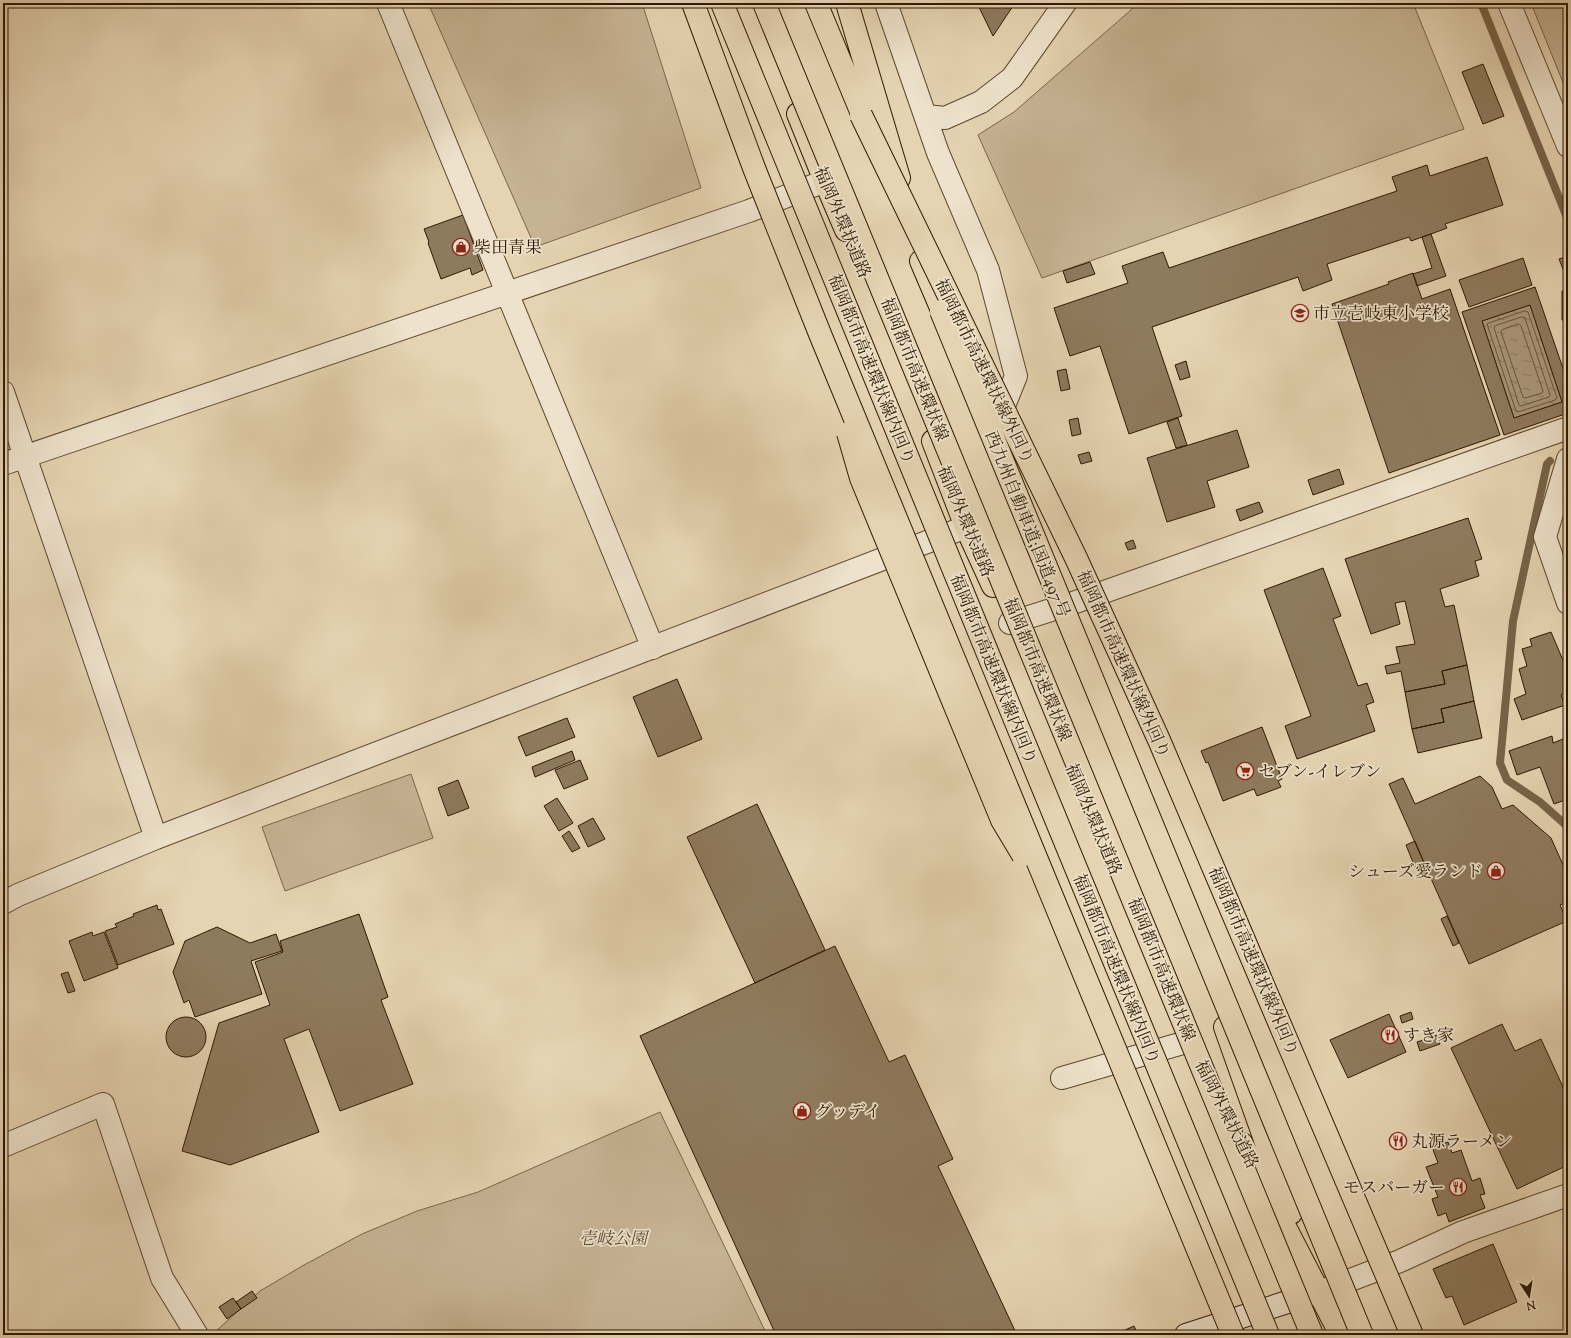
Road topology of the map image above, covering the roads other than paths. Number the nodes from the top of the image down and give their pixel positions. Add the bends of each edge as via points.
1 (388, 3) edge
2 (693, 3) edge
3 (722, 3) edge
4 (754, 3) edge
5 (764, 3) edge
6 (815, 3) edge
7 (847, 3) edge
8 (886, 3) edge
9 (1065, 3) edge
10 (1509, 3) edge
11 (861, 115) junction
12 (926, 116) junction
13 (1564, 125) edge
14 (1568, 146) edge
15 (825, 181) junction
16 (926, 272) junction
17 (508, 293) junction
18 (3, 392) edge
19 (1568, 428) edge
20 (994, 430) junction
21 (25, 457) junction
22 (1568, 459) edge
23 (3, 464) edge
24 (966, 527) junction
25 (1568, 603) edge
26 (1070, 604) junction
27 (1010, 623) junction
28 (653, 648) junction
29 (156, 838) junction
30 (3, 903) edge
31 (1190, 1041) junction
32 (1062, 1078) dead end
33 (3, 1146) edge
34 (1568, 1195) edge
35 (1319, 1292) junction
36 (1191, 1334) edge
37 (197, 1335) edge
38 (1233, 1335) edge
39 (1268, 1335) edge
40 (1312, 1335) edge
41 (1333, 1335) edge
42 (1341, 1335) edge
43 (1362, 1335) edge
44 (1412, 1335) edge

1 - 17 street
2 - 38 highway, bridge via 754,168 820,334
3 - 39 highway, 福岡都市高速環状線内回り, bridge
4 - 15 highway, 福岡外環状道路
5 - 40 highway, 福岡都市高速環状線, bridge
6 - 11 highway, 福岡都市高速環状線外回り
6 - 16 highway, 福岡外環状道路
7 - 16 highway
8 - 12 street
9 - 12 street via 1012,78 994,93 982,102 945,118
10 - 13 street
11 - 43 highway, 西九州自動車道;国道497号, bridge
11 - 44 highway, 福岡都市高速環状線外回り, bridge via 1076,558 1159,740
12 - 20 street via 938,153 988,270 1016,376
13 - 14 street
15 - 17 street via 749,211
15 - 24 highway, 福岡外環状道路 via 892,334
16 - 20 highway, 福岡外環状道路
17 - 21 street
17 - 28 street
18 - 21 street
19 - 26 street
20 - 26 highway, 福岡外環状道路
21 - 23 street
21 - 29 street
22 - 25 street via 1545,538
24 - 27 highway, 福岡外環状道路
24 - 28 street
26 - 27 street
26 - 35 highway, 福岡外環状道路 via 1108,694
27 - 31 highway, 福岡外環状道路
28 - 29 street
29 - 30 street
31 - 32 street
31 - 35 highway, 福岡外環状道路
33 - 37 street via 103,1104 162,1278
34 - 35 street via 1463,1232 1400,1261
35 - 36 street
35 - 41 highway, 福岡外環状道路
35 - 42 highway, 福岡外環状道路

